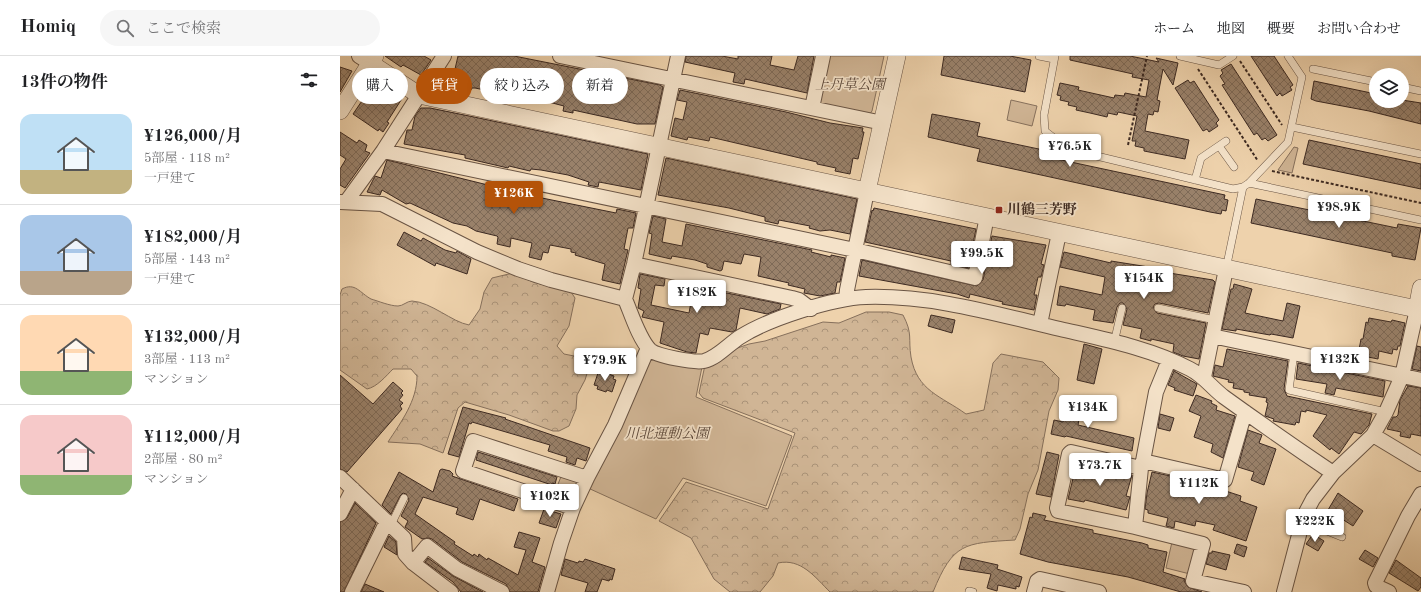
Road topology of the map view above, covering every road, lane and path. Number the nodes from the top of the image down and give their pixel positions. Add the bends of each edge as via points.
1 (444, 56) edge
2 (560, 56) edge
3 (678, 56) edge
4 (823, 56) edge
5 (896, 56) edge
6 (1039, 56) edge
7 (1147, 56) edge
8 (1180, 56) edge
9 (1233, 56) edge
10 (1236, 56) edge
11 (1288, 56) edge
12 (368, 58) edge
13 (1055, 58) edge
14 (437, 68) edge
15 (1314, 69) dead end
16 (674, 80) junction
17 (1369, 81) edge
18 (1409, 88) edge
19 (1421, 91) edge
20 (416, 92) edge
21 (416, 101) edge
22 (461, 104) edge
23 (812, 108) junction
24 (340, 111) edge
25 (883, 123) junction
26 (1292, 127) junction
27 (1226, 141) dead end
28 (1128, 145) dead end
29 (1219, 146) junction
30 (658, 147) junction
31 (384, 151) junction
32 (1421, 154) edge
33 (1234, 167) dead end
34 (1195, 180) junction
35 (1246, 185) junction
36 (867, 191) junction
37 (343, 202) edge
38 (645, 206) junction
39 (987, 216) junction
40 (1421, 220) edge
41 (1059, 232) junction
42 (854, 250) junction
43 (634, 264) junction
44 (1226, 269) junction
45 (1421, 288) edge
46 (625, 299) junction
47 (846, 299) junction
48 (1122, 308) dead end
49 (1158, 308) dead end
50 (811, 309) junction
51 (1419, 309) edge
52 (1215, 320) junction
53 (1040, 324) junction
54 (1212, 336) junction
55 (1114, 343) junction
56 (648, 348) junction
57 (1294, 353) junction
58 (1169, 360) junction
59 (1402, 376) junction
60 (1204, 377) junction
61 (1421, 380) edge
62 (1245, 412) junction
63 (1386, 412) junction
64 (1373, 435) junction
65 (1142, 464) junction
66 (1421, 464) edge
67 (1333, 473) junction
68 (340, 477) edge
69 (587, 478) junction
70 (353, 489) junction
71 (1421, 494) edge
72 (404, 498) dead end
73 (573, 508) junction
74 (340, 514) edge
75 (1302, 521) junction
76 (389, 523) junction
77 (1135, 527) junction
78 (1342, 537) dead end
79 (413, 563) junction
80 (352, 592) edge
81 (451, 592) edge
82 (502, 592) edge
83 (547, 592) edge
84 (1034, 592) edge
85 (1099, 592) edge
86 (1244, 592) edge
87 (1284, 592) edge
88 (1389, 592) edge

1 - 14 street
2 - 16 street
3 - 16 street
4 - 23 street
5 - 25 street
6 - 13 lane
7 - 28 path
8 - 9 lane via 1219,65
10 - 26 path via 1282,125
11 - 26 lane via 1302,77
12 - 20 street
12 - 24 street
13 - 34 lane via 1044,115 1045,131 1076,151
15 - 17 lane
16 - 23 street
16 - 30 street
18 - 19 lane
21 - 31 street
22 - 30 street
23 - 25 street
25 - 36 street
26 - 32 lane
26 - 35 lane via 1288,142
27 - 29 lane
29 - 33 lane
29 - 34 lane via 1201,158
30 - 36 street
30 - 38 street
31 - 37 street
31 - 38 street
34 - 35 lane via 1233,189
35 - 40 lane
35 - 44 lane
36 - 39 street
36 - 42 street
37 - 46 street via 382,204 477,252 518,269
38 - 42 street
38 - 43 street
39 - 41 street
39 - 42 street via 975,278
41 - 44 street
41 - 53 street
42 - 47 street
43 - 46 street
43 - 50 street via 792,298
44 - 51 street
44 - 52 street
45 - 51 street
46 - 56 street
47 - 50 street
47 - 53 street via 918,299 968,307
48 - 55 lane
49 - 52 lane
50 - 56 street via 752,330 703,361 655,354
51 - 59 street
52 - 54 street
53 - 55 street
54 - 57 street
54 - 60 street
55 - 58 street
56 - 69 street via 615,425
57 - 59 street
57 - 63 lane via 1289,390
58 - 60 street
58 - 65 street via 1156,392
59 - 61 street
59 - 63 street
60 - 62 street via 1220,394
62 - 65 street via 1225,480
62 - 67 street
63 - 64 street
64 - 66 street
64 - 67 street
65 - 77 street
65 - 77 street via 1071,452 1057,508 1058,511
67 - 75 street via 1313,499
68 - 70 street
69 - 73 street
69 - 73 street via 473,441 463,471
70 - 74 street
70 - 76 street
71 - 88 street via 1375,583
72 - 76 lane
73 - 83 street
75 - 78 lane
75 - 87 street
76 - 79 street via 404,538 405,554
76 - 80 street
77 - 86 street via 1203,544 1193,581
79 - 81 street
79 - 82 street via 427,546 457,569
84 - 85 street via 1040,579

